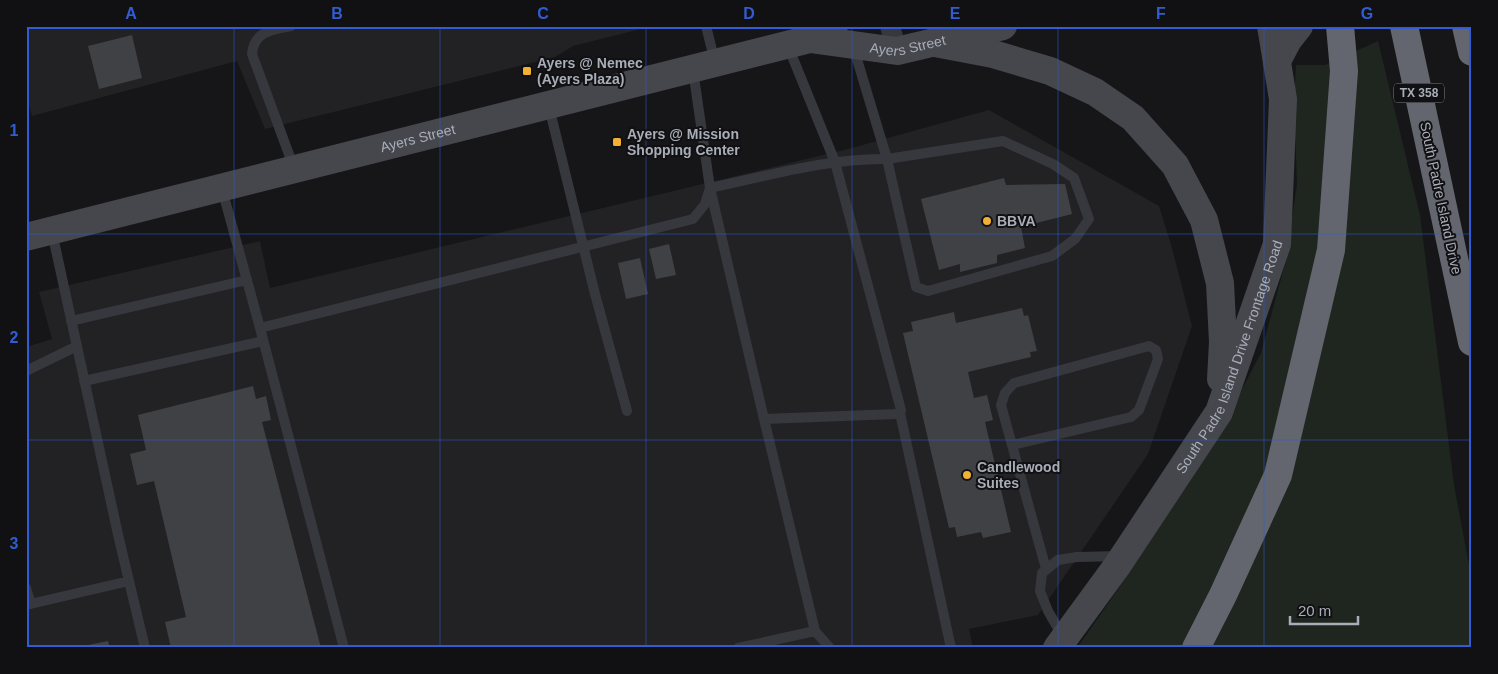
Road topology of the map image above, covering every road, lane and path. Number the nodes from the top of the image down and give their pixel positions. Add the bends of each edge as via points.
1 (290, 26) edge
2 (706, 26) edge
3 (1003, 26) edge
4 (1271, 26) edge
5 (1299, 26) edge
6 (1340, 26) edge
7 (1466, 26) edge
8 (1404, 27) edge
9 (817, 33) edge
10 (894, 39) edge
11 (935, 43) junction
12 (853, 46) junction
13 (1472, 52) edge
14 (1278, 61) junction
15 (704, 66) junction
16 (549, 105) junction
17 (886, 159) junction
18 (835, 162) junction
19 (294, 170) junction
20 (222, 188) junction
21 (710, 188) junction
22 (39, 234) edge
23 (584, 247) junction
24 (247, 280) junction
25 (71, 320) junction
26 (260, 328) junction
27 (263, 342) junction
28 (1472, 342) edge
29 (77, 346) junction
30 (26, 371) edge
31 (84, 380) junction
32 (627, 411) dead end
33 (1219, 412) junction
34 (900, 413) junction
35 (764, 419) junction
36 (1012, 445) junction
37 (1124, 556) junction
38 (1046, 569) junction
39 (129, 581) junction
40 (26, 588) edge
41 (29, 605) edge
42 (815, 630) junction
43 (1061, 643) edge
44 (145, 648) edge
45 (344, 648) edge
46 (738, 648) edge
47 (830, 648) edge
48 (951, 648) edge
49 (1196, 648) edge

1 - 19 lane via 260,36 253,44 252,54
2 - 15 lane
3 - 11 main road, Ayers Street
4 - 14 main road, South Padre Island Drive Frontage Road
5 - 14 main road
6 - 49 highway via 1344,71 1331,250 1278,475
7 - 13 highway
8 - 28 highway, South Padre Island Drive / TX 358
9 - 12 main road, Ayers Street
9 - 15 main road, Ayers Street
9 - 18 lane
10 - 11 main road, Ayers Street
10 - 12 main road, Ayers Street
11 - 33 main road via 993,54 1050,71 1095,92 1134,118 1175,165 1204,220 1220,283 1223,342
12 - 17 lane
14 - 33 main road, South Padre Island Drive Frontage Road via 1283,100 1277,244
15 - 16 main road, Ayers Street
15 - 21 lane
16 - 19 main road, Ayers Street
16 - 23 lane
17 - 17 lane via 916,287 928,291 1052,256 1075,239 1090,219 1074,178 1003,141
17 - 18 lane
18 - 21 lane
18 - 34 lane
19 - 20 main road, Ayers Street
20 - 22 main road, Ayers Street
20 - 24 lane
21 - 23 lane via 705,204 693,219
21 - 35 lane
22 - 25 lane
23 - 26 lane
23 - 32 lane
24 - 25 lane
24 - 26 lane
25 - 29 lane
26 - 27 lane
27 - 31 lane
27 - 45 lane
29 - 30 lane
29 - 31 lane
31 - 39 lane
33 - 37 main road, South Padre Island Drive Frontage Road
34 - 35 lane
34 - 48 lane
35 - 42 lane
36 - 36 lane via 1001,404 1014,382 1149,346 1156,350 1158,359 1139,410 1130,417
36 - 38 lane
37 - 38 lane via 1058,560
37 - 43 main road, South Padre Island Drive Frontage Road
38 - 43 lane via 1042,573 1040,591
39 - 41 lane
39 - 44 lane
40 - 41 lane
42 - 46 lane
42 - 47 lane

